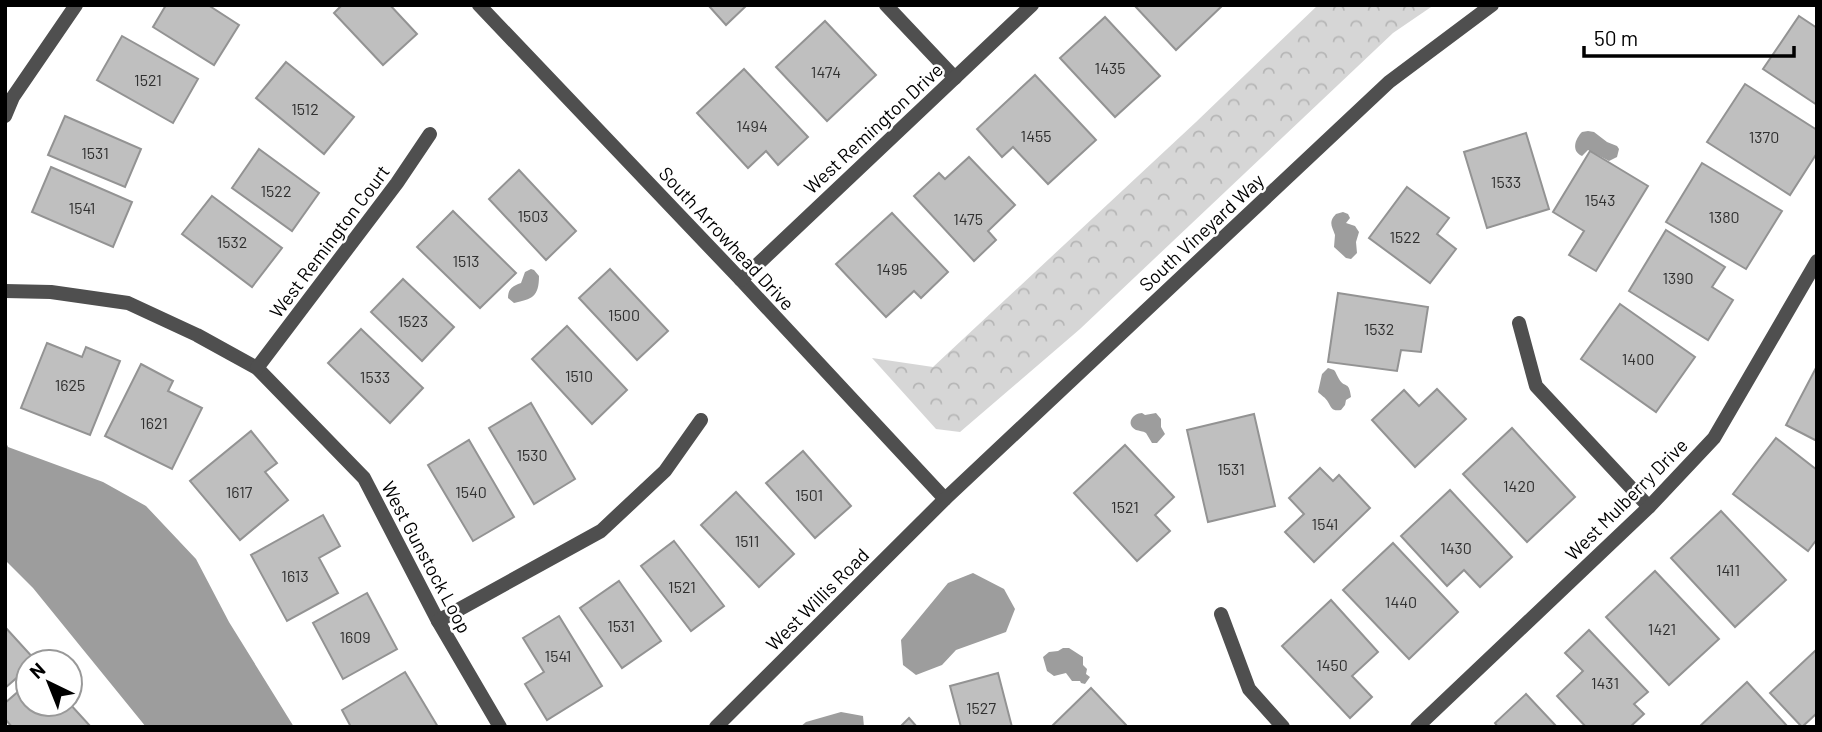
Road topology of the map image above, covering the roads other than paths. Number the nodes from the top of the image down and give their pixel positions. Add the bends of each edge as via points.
1 (76, 5) edge
2 (479, 5) edge
3 (886, 5) edge
4 (1032, 5) edge
5 (1492, 5) edge
6 (955, 78) junction
7 (5, 116) edge
8 (430, 134) dead end
9 (1817, 261) edge
10 (741, 280) junction
11 (5, 291) edge
12 (1520, 323) dead end
13 (257, 368) junction
14 (701, 420) dead end
15 (945, 499) junction
16 (1649, 507) junction
17 (1221, 614) dead end
18 (438, 621) junction
19 (500, 727) edge
20 (716, 727) edge
21 (1283, 727) edge
22 (1417, 727) edge

1 - 7 street
2 - 10 street, South Arrowhead Drive
3 - 6 street
4 - 6 street, West Remington Drive
5 - 15 street, South Vineyard Way via 1389,82
6 - 10 street, West Remington Drive
8 - 13 street, West Remington Court
9 - 16 street, West Mulberry Drive via 1714,438
10 - 15 street, South Arrowhead Drive
11 - 13 street, West Gunstock Loop via 128,303
12 - 16 street via 1536,386
13 - 18 street, West Gunstock Loop via 364,478
14 - 18 street via 665,471 601,531
15 - 20 street, West Willis Road
16 - 22 street, West Mulberry Drive
17 - 21 street via 1249,689
18 - 19 street, West Gunstock Loop

